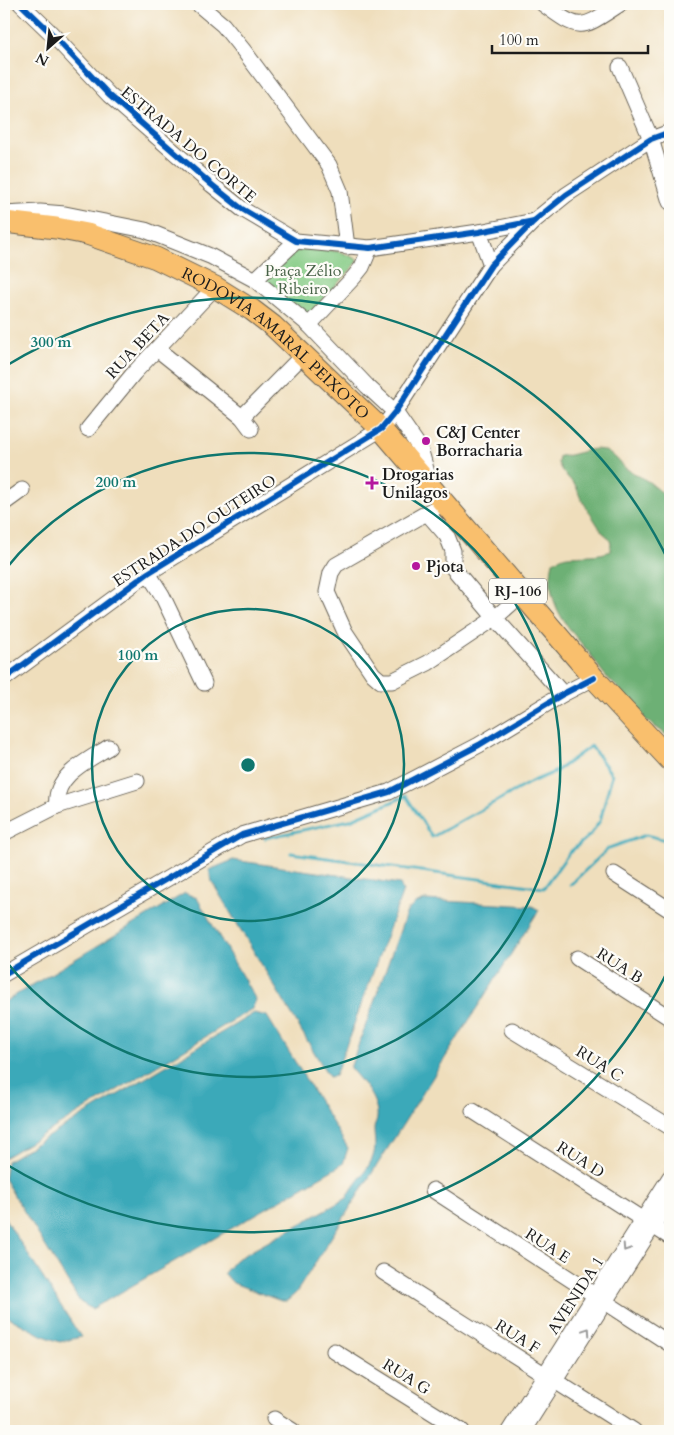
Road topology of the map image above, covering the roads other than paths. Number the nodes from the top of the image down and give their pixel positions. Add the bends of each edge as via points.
1 (21, 4) edge
2 (198, 4) edge
3 (543, 4) edge
4 (620, 4) edge
5 (620, 67) dead end
6 (670, 132) edge
7 (652, 140) junction
8 (670, 202) edge
9 (4, 214) edge
10 (534, 221) junction
11 (4, 222) edge
12 (480, 232) junction
13 (296, 241) junction
14 (347, 247) junction
15 (370, 248) junction
16 (491, 265) junction
17 (255, 280) junction
18 (215, 287) junction
19 (308, 325) junction
20 (157, 349) junction
21 (304, 354) junction
22 (395, 412) junction
23 (242, 417) junction
24 (88, 429) dead end
25 (251, 429) dead end
26 (381, 429) junction
27 (22, 490) dead end
28 (434, 501) junction
29 (4, 503) edge
30 (148, 573) junction
31 (521, 595) junction
32 (495, 618) junction
33 (594, 678) junction
34 (4, 679) edge
35 (204, 683) dead end
36 (563, 694) junction
37 (108, 747) dead end
38 (670, 760) edge
39 (137, 781) dead end
40 (57, 806) junction
41 (4, 832) edge
42 (614, 874) dead end
43 (670, 910) edge
44 (577, 958) dead end
45 (4, 974) edge
46 (670, 1018) edge
47 (512, 1030) dead end
48 (473, 1111) dead end
49 (670, 1127) edge
50 (670, 1177) edge
51 (433, 1190) dead end
52 (670, 1199) edge
53 (649, 1224) junction
54 (670, 1237) edge
55 (383, 1272) dead end
56 (600, 1300) junction
57 (670, 1344) edge
58 (334, 1351) dead end
59 (550, 1377) junction
60 (274, 1419) dead end
61 (293, 1431) edge
62 (462, 1431) edge
63 (509, 1431) edge
64 (523, 1431) edge
65 (634, 1431) edge

1 - 13 street, ESTRADA DO CORTE via 109,95 212,185 242,209
2 - 14 street via 223,25 329,165 340,191
3 - 4 street via 571,24 582,25
5 - 7 street
6 - 7 street, ESTRADA DO CORTE
7 - 8 street
7 - 10 street, ESTRADA DO CORTE via 566,195
9 - 17 street via 65,214 146,230 210,256
10 - 12 street, ESTRADA DO CORTE
10 - 16 street, ESTRADA DO OUTEIRO
11 - 18 highway, RODOVIA AMARAL PEIXOTO / RJ-106 via 56,228 108,240 156,258
12 - 15 street, ESTRADA DO CORTE
12 - 16 street
13 - 14 street, ESTRADA DO CORTE
13 - 17 street
14 - 15 street, ESTRADA DO CORTE
15 - 19 street via 354,278
16 - 22 street, ESTRADA DO OUTEIRO
17 - 19 street
18 - 20 street, RUA BETA
18 - 21 highway, RODOVIA AMARAL PEIXOTO / RJ-106 via 266,321
19 - 22 street
20 - 23 street
20 - 24 street, RUA BETA
21 - 23 street
21 - 26 highway, RODOVIA AMARAL PEIXOTO / RJ-106
22 - 26 street, ESTRADA DO OUTEIRO
22 - 28 street via 420,448
23 - 25 street
26 - 28 highway, RODOVIA AMARAL PEIXOTO / RJ-106
26 - 30 street, ESTRADA DO OUTEIRO
27 - 29 street
28 - 31 highway, RODOVIA AMARAL PEIXOTO / RJ-106
28 - 32 street via 453,551 453,568
28 - 32 street via 336,565 327,592 345,632 373,674 381,681 392,681 428,662
30 - 34 street, ESTRADA DO OUTEIRO
30 - 35 street
31 - 32 street
31 - 33 highway, RODOVIA AMARAL PEIXOTO / RJ-106
32 - 36 street
33 - 36 street
33 - 38 highway, RODOVIA AMARAL PEIXOTO / RJ-106
36 - 45 street via 479,745 389,792 242,835
37 - 40 street via 66,777 57,792
39 - 40 street
40 - 41 street
42 - 43 street
44 - 46 street, RUA B
47 - 49 street, RUA C
48 - 53 street, RUA D
50 - 53 street, AVENIDA 1
51 - 56 street, RUA E
52 - 53 street, AVENIDA 1
53 - 54 street, RUA D
53 - 56 street, AVENIDA 1
55 - 59 street, RUA F
56 - 57 street, RUA E
56 - 59 street, AVENIDA 1
58 - 62 street, RUA G
59 - 63 street, AVENIDA 1
59 - 64 street, AVENIDA 1
59 - 65 street, RUA F
60 - 61 street

